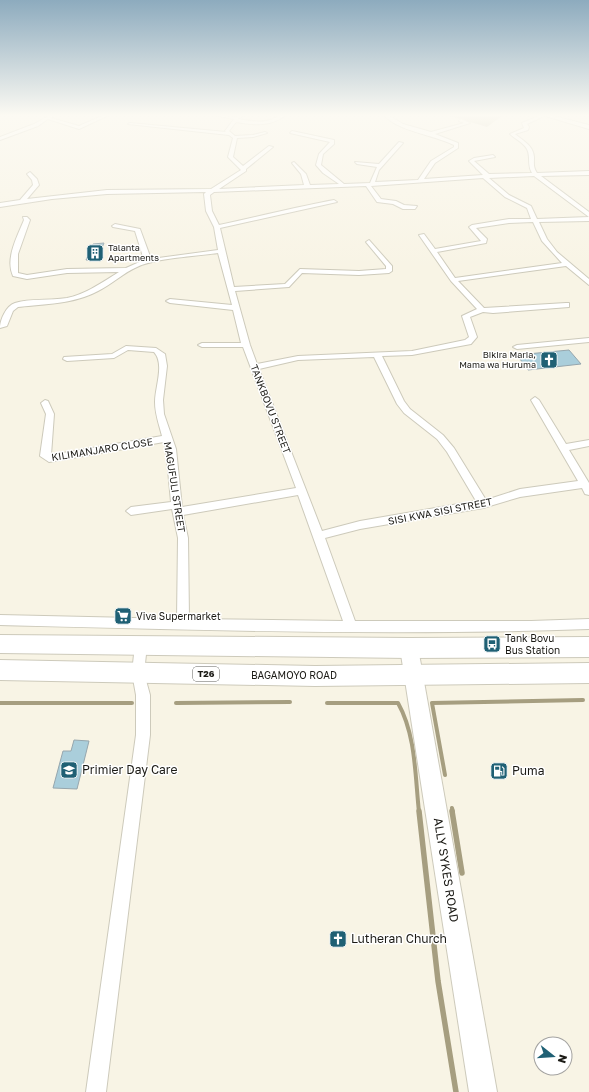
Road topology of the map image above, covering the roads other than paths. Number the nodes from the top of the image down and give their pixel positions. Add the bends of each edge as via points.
1 (240, 166) edge
2 (247, 166) edge
3 (296, 166) edge
4 (321, 166) edge
5 (381, 166) edge
6 (429, 166) edge
7 (477, 166) edge
8 (530, 166) edge
9 (242, 168) junction
10 (589, 173) edge
11 (30, 174) dead end
12 (536, 175) junction
13 (486, 176) junction
14 (422, 180) junction
15 (342, 184) junction
16 (369, 184) junction
17 (307, 185) junction
18 (213, 191) junction
19 (22, 201) junction
20 (334, 202) dead end
21 (0, 206) edge
22 (415, 207) dead end
23 (581, 208) junction
24 (589, 208) edge
25 (589, 215) edge
26 (25, 218) dead end
27 (589, 219) edge
28 (468, 220) dead end
29 (509, 221) junction
30 (536, 221) junction
31 (115, 226) dead end
32 (217, 227) junction
33 (422, 235) dead end
34 (369, 242) dead end
35 (221, 251) junction
36 (432, 251) junction
37 (148, 260) junction
38 (567, 264) junction
39 (126, 270) junction
40 (453, 280) junction
41 (589, 283) edge
42 (231, 289) junction
43 (170, 301) dead end
44 (566, 305) dead end
45 (237, 308) junction
46 (482, 310) junction
47 (0, 326) edge
48 (589, 340) edge
49 (202, 345) dead end
50 (246, 345) junction
51 (517, 347) dead end
52 (377, 354) junction
53 (67, 359) dead end
54 (255, 367) junction
55 (535, 400) dead end
56 (45, 403) dead end
57 (168, 438) junction
58 (589, 443) edge
59 (563, 448) junction
60 (586, 487) edge
61 (302, 491) junction
62 (483, 504) junction
63 (177, 509) junction
64 (131, 511) dead end
65 (319, 536) junction
66 (0, 620) edge
67 (589, 624) edge
68 (183, 625) junction
69 (351, 626) junction
70 (309, 636) junction
71 (0, 644) edge
72 (141, 645) junction
73 (589, 647) edge
74 (409, 648) junction
75 (0, 670) edge
76 (138, 673) junction
77 (413, 674) junction
78 (587, 677) edge
79 (96, 1092) edge
80 (483, 1092) edge

1 - 9 street
2 - 9 street
3 - 17 street
4 - 15 street via 324,172
5 - 16 street
6 - 14 street
7 - 13 street
8 - 12 street
9 - 18 street via 244,170 241,173
10 - 12 street
11 - 19 street via 36,185
12 - 13 street
12 - 23 street
13 - 14 street
13 - 30 street via 507,196 529,207
14 - 16 street
15 - 16 street
15 - 17 street
16 - 22 street via 379,201 394,202 402,207
17 - 18 street
18 - 19 street via 100,192
18 - 32 street, TANKBOVU STREET via 207,194 207,203
19 - 21 street
20 - 32 street
23 - 24 street
23 - 25 street
26 - 39 street via 27,220 16,256 15,275 27,277 67,271
27 - 30 street
28 - 29 street
29 - 30 street
29 - 36 street via 472,227 484,242
30 - 38 street via 544,240
31 - 37 street via 138,230
32 - 35 street, TANKBOVU STREET
33 - 36 street
34 - 42 street via 389,266 389,271 300,271 286,286
35 - 37 street
35 - 42 street, TANKBOVU STREET
36 - 40 street
37 - 39 street
38 - 40 street
38 - 41 street
39 - 47 street via 95,290 77,297 16,304 10,310 4,324
40 - 46 street
42 - 45 street, TANKBOVU STREET
43 - 45 street
44 - 46 street via 501,311
45 - 50 street, TANKBOVU STREET
46 - 52 street via 466,316 473,336 468,342 412,353
48 - 51 street
49 - 50 street
50 - 54 street, TANKBOVU STREET
52 - 54 street via 298,358
52 - 62 street via 400,402 451,450
53 - 57 street, MAGUFULI STREET via 114,356 126,348 159,352 163,366 159,400 163,429
54 - 61 street, TANKBOVU STREET
55 - 59 street
56 - 57 street, KILIMANJARO CLOSE via 50,414 45,456 49,459
57 - 63 street, MAGUFULI STREET
58 - 59 street
59 - 60 street
60 - 62 street, SISI KWA SISI STREET via 520,492
61 - 63 street
61 - 65 street, TANKBOVU STREET
62 - 65 street, SISI KWA SISI STREET via 360,525
63 - 64 street
63 - 68 street, MAGUFULI STREET via 183,538
65 - 69 street, TANKBOVU STREET
66 - 68 street
67 - 69 street
68 - 70 street
69 - 70 street
70 - 72 highway
70 - 74 highway
71 - 72 highway
72 - 76 street
73 - 74 highway
74 - 77 main road, ALLY SYKES ROAD
75 - 76 highway, BAGAMOYO ROAD / T26
76 - 77 highway, BAGAMOYO ROAD / T26 via 314,676
76 - 79 street via 143,695 143,735
77 - 78 highway, BAGAMOYO ROAD / T26
77 - 80 main road, ALLY SYKES ROAD

